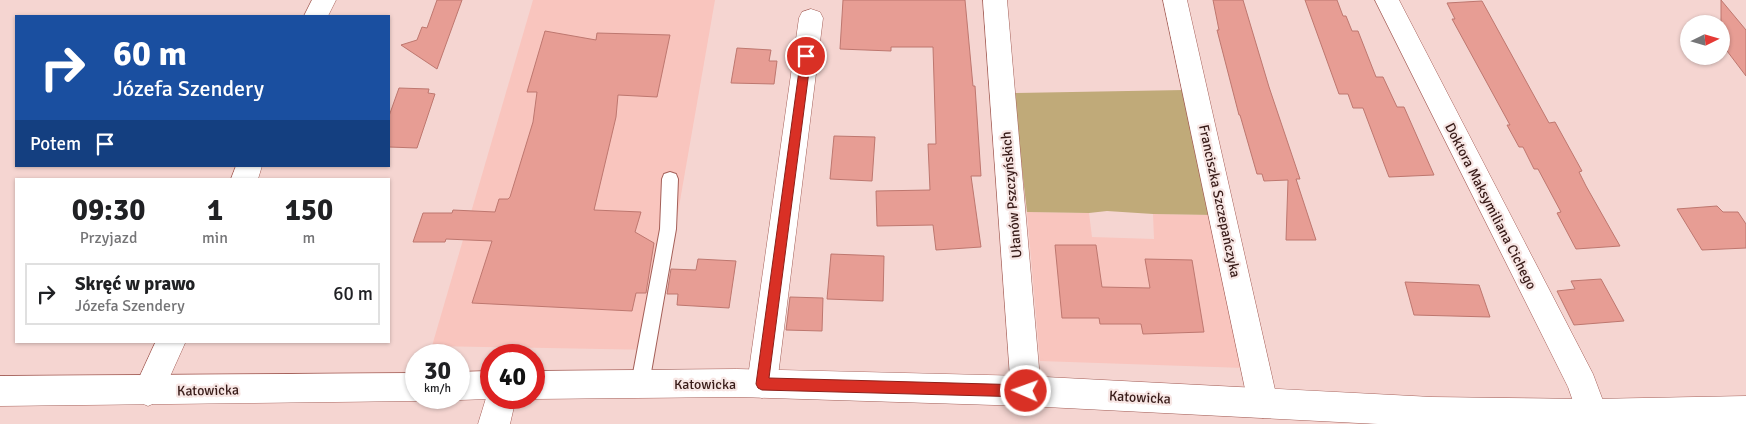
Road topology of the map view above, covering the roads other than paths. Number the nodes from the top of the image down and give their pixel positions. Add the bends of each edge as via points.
1 (324, 0) edge
2 (995, 0) edge
3 (1175, 0) edge
4 (1387, 0) edge
5 (316, 15) edge
6 (811, 18) dead end
7 (670, 179) dead end
8 (170, 343) edge
9 (640, 384) junction
10 (762, 384) junction
11 (545, 385) edge
12 (405, 387) edge
13 (148, 391) junction
14 (1026, 391) junction
15 (0, 392) edge
16 (1264, 403) junction
17 (498, 409) edge
18 (1746, 411) edge
19 (1592, 414) junction
20 (494, 424) edge

1 - 5 street
2 - 14 street, Ułanów Pszczyńskich
3 - 16 street, Franciszka Szczepańczyka
4 - 19 street, Doktora Maksymiliana Cichego via 1582,384
6 - 10 street
7 - 9 lane via 668,229
8 - 13 street
9 - 10 street, Katowicka
9 - 11 street, Katowicka
10 - 14 street, Katowicka
12 - 13 street, Katowicka
13 - 15 street, Katowicka
14 - 16 street, Katowicka
16 - 19 street, Katowicka via 1432,412
17 - 20 street
18 - 19 street, Katowicka

